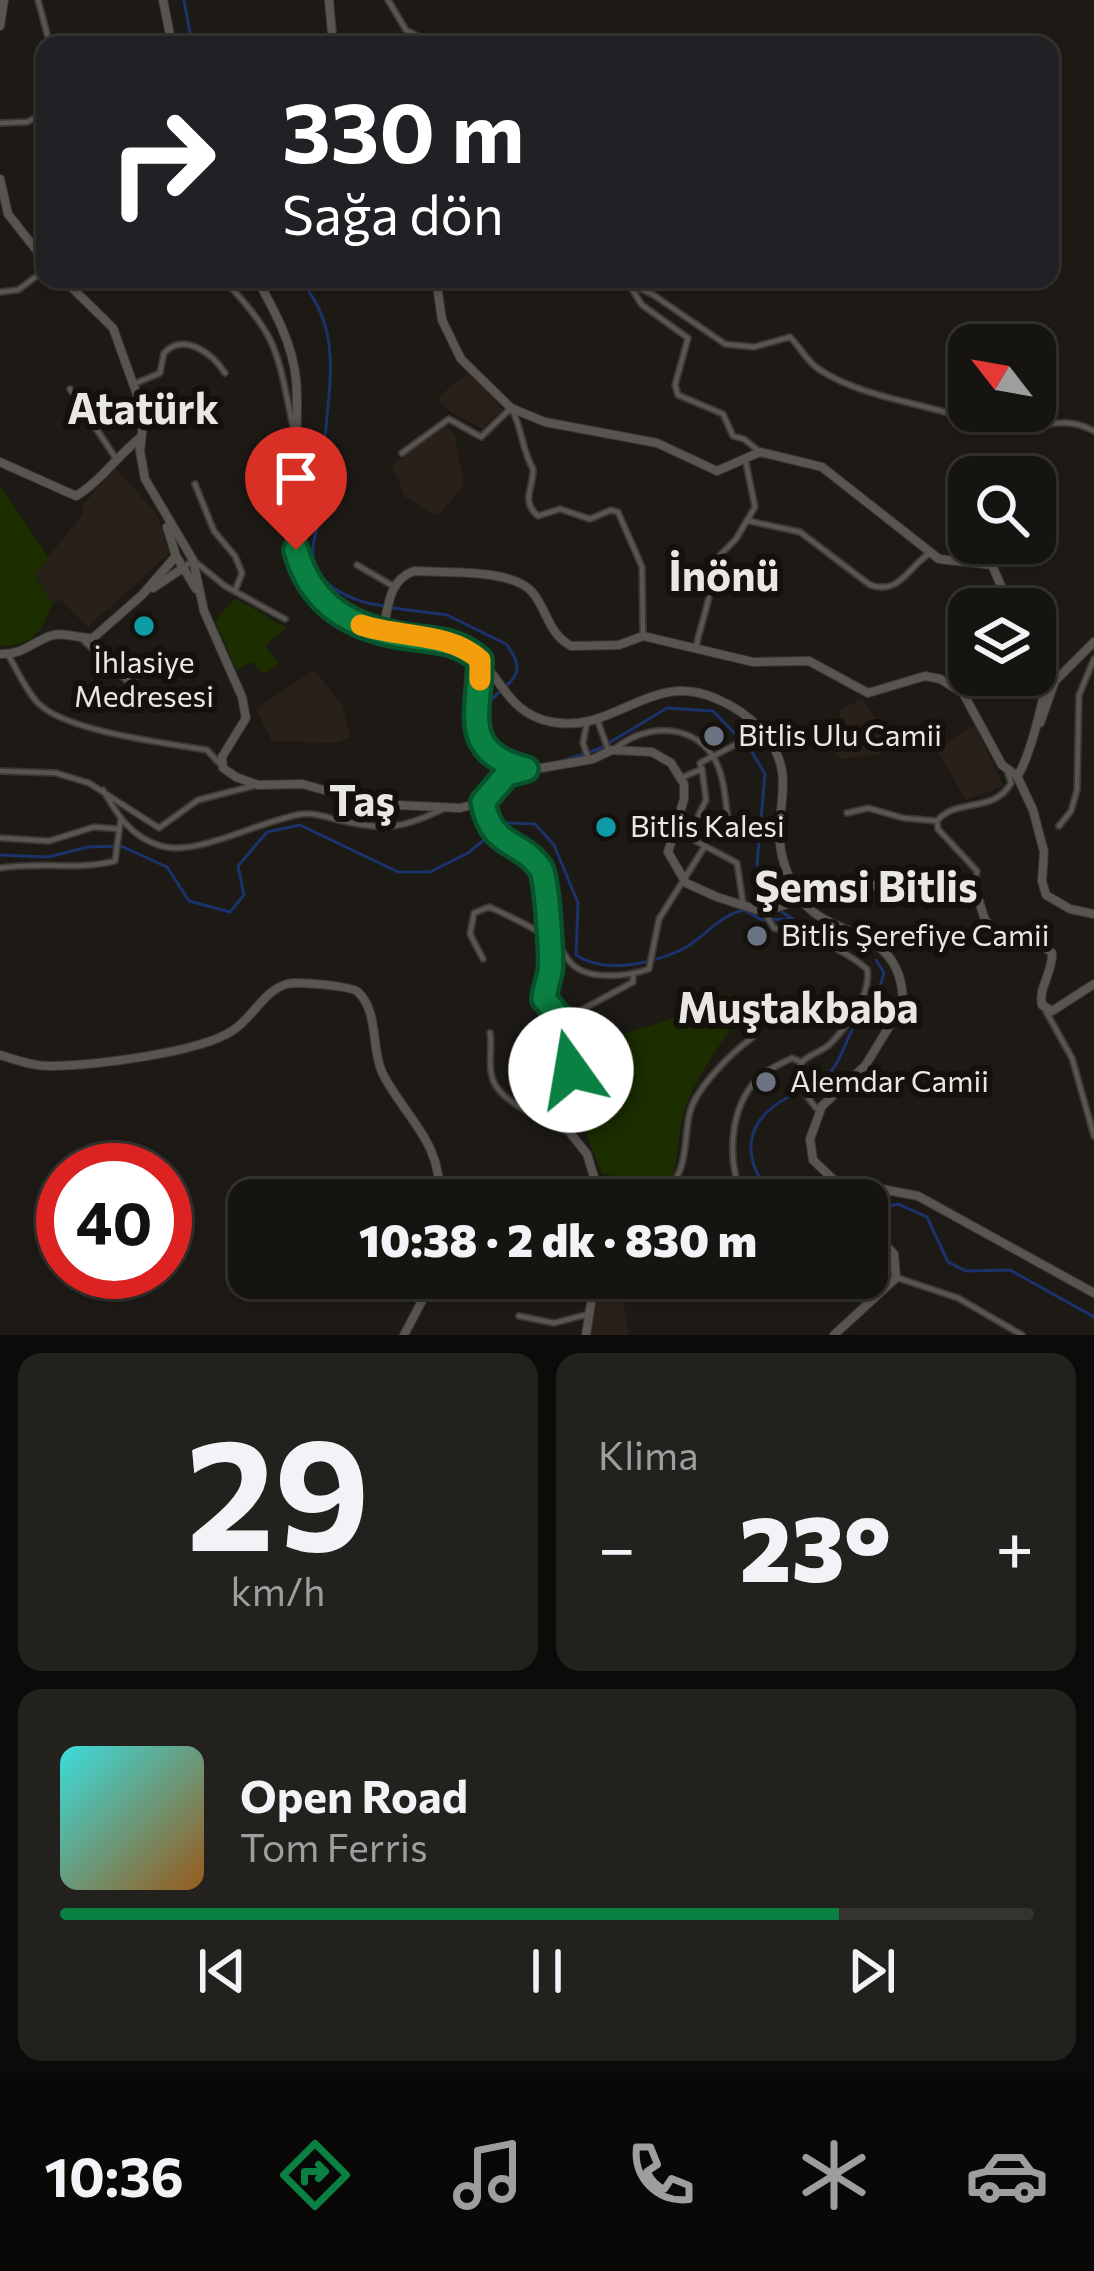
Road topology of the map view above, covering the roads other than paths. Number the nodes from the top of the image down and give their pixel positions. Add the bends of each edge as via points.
1 (4, 0) edge
2 (38, 0) edge
3 (164, 0) edge
4 (328, 0) edge
5 (388, 0) edge
6 (0, 26) edge
7 (48, 36) edge
8 (170, 36) edge
9 (332, 36) edge
10 (418, 36) edge
11 (36, 118) edge
12 (0, 123) edge
13 (0, 179) edge
14 (4, 215) edge
15 (36, 255) edge
16 (36, 274) edge
17 (73, 288) edge
18 (231, 288) edge
19 (261, 288) edge
20 (437, 288) edge
21 (633, 288) edge
22 (638, 288) edge
23 (0, 292) edge
24 (225, 373) dead end
25 (134, 384) junction
26 (70, 389) dead end
27 (511, 408) junction
28 (1094, 431) edge
29 (142, 436) junction
30 (298, 440) junction
31 (760, 452) junction
32 (402, 453) dead end
33 (115, 457) junction
34 (745, 458) junction
35 (0, 461) edge
36 (196, 484) dead end
37 (166, 520) junction
38 (749, 521) junction
39 (186, 549) junction
40 (930, 553) junction
41 (176, 556) junction
42 (193, 560) junction
43 (357, 565) dead end
44 (992, 565) joint
45 (183, 568) junction
46 (394, 586) junction
47 (1002, 588) edge
48 (235, 592) junction
49 (200, 595) junction
50 (142, 596) junction
51 (285, 619) dead end
52 (383, 632) junction
53 (644, 636) junction
54 (82, 639) junction
55 (1094, 642) edge
56 (696, 650) junction
57 (4, 654) edge
58 (1094, 658) edge
59 (480, 660) junction
60 (150, 671) dead end
61 (1042, 696) edge
62 (592, 720) junction
63 (761, 730) junction
64 (1037, 730) junction
65 (609, 748) junction
66 (587, 755) junction
67 (714, 758) junction
68 (223, 768) junction
69 (526, 769) junction
70 (701, 769) junction
71 (1007, 769) junction
72 (0, 771) edge
73 (1017, 776) junction
74 (682, 778) junction
75 (259, 784) junction
76 (103, 790) junction
77 (483, 802) junction
78 (445, 808) junction
79 (847, 813) dead end
80 (121, 818) junction
81 (937, 821) junction
82 (1058, 826) dead end
83 (120, 829) junction
84 (673, 829) junction
85 (688, 837) junction
86 (1, 838) edge
87 (779, 840) junction
88 (705, 846) junction
89 (0, 868) edge
90 (682, 879) junction
91 (795, 885) junction
92 (973, 893) junction
93 (801, 899) junction
94 (743, 904) junction
95 (771, 911) junction
96 (1094, 914) edge
97 (547, 927) junction
98 (547, 939) junction
99 (483, 959) dead end
100 (633, 975) junction
101 (1094, 984) edge
102 (1042, 1005) junction
103 (562, 1020) junction
104 (490, 1033) dead end
105 (752, 1037) dead end
106 (0, 1055) edge
107 (801, 1062) junction
108 (545, 1084) dead end
109 (574, 1102) junction
110 (819, 1111) junction
111 (571, 1134) junction
112 (1094, 1136) edge
113 (441, 1179) edge
114 (595, 1179) edge
115 (674, 1179) edge
116 (736, 1179) edge
117 (833, 1179) edge
118 (888, 1190) edge
119 (888, 1249) edge
120 (896, 1278) junction
121 (1094, 1294) edge
122 (423, 1299) edge
123 (592, 1299) edge
124 (589, 1314) junction
125 (519, 1316) dead end
126 (404, 1335) edge
127 (586, 1335) edge
128 (835, 1335) edge
129 (1022, 1335) edge

1 - 6 street
2 - 7 street
3 - 8 street
4 - 9 street
5 - 10 street
11 - 12 street
13 - 14 street
14 - 15 street
16 - 23 street via 19,290
17 - 25 street via 113,328
18 - 30 street via 268,330
19 - 30 street via 296,376
20 - 27 street via 461,359
21 - 31 street via 642,305 687,336 678,395 723,414 733,436
22 - 28 street via 724,344 754,347 790,337 823,372 903,402 983,426 1067,420
24 - 25 street via 216,359 178,344 164,353 160,373
25 - 29 street
26 - 33 street
27 - 32 street via 481,437 449,419
27 - 34 street via 656,443 717,471
27 - 53 street via 532,469 531,511 590,520 618,512 642,567
29 - 33 street
29 - 37 street via 145,479
30 - 52 street via 294,532 306,579 336,613
31 - 34 street
31 - 40 street via 822,467
33 - 35 street via 76,496
34 - 38 street via 755,507
36 - 48 street via 242,573
37 - 39 street
37 - 41 street
38 - 40 street via 800,532 880,588 900,582
38 - 56 street via 711,564
39 - 41 street
39 - 42 street
40 - 44 street via 955,564
41 - 45 street
41 - 50 street
42 - 45 street
42 - 48 street
42 - 49 street
43 - 46 street
44 - 47 street
45 - 49 street
45 - 50 street
46 - 52 street
46 - 53 street via 414,572 506,577 535,596 551,630 571,646
48 - 51 street
49 - 68 street via 246,718
50 - 54 street via 105,631
52 - 59 street via 454,642
53 - 56 street
54 - 57 street via 49,636
54 - 60 street via 126,680
55 - 64 street via 1055,680
56 - 71 street via 770,664 809,661 868,693 940,679 963,693
57 - 68 street via 46,711 207,750
58 - 82 street via 1079,694 1077,790
59 - 62 street via 508,697 543,720
59 - 69 street via 475,728 507,764
61 - 64 street
62 - 63 street via 667,689 688,689 735,707
62 - 65 street
62 - 66 street
63 - 67 street
63 - 87 street via 784,776
64 - 73 street
65 - 66 street
65 - 67 street via 638,733 677,731
65 - 74 street via 662,755
66 - 69 street
67 - 70 street
67 - 87 street via 728,819
68 - 75 street
69 - 77 street via 507,774
70 - 74 street
70 - 85 street via 706,800
71 - 73 street
71 - 81 street via 1011,783 1001,797 949,809
72 - 76 street via 56,773
73 - 96 street via 1039,831 1046,895
74 - 84 street
75 - 76 street via 198,800 159,828
75 - 78 street
76 - 80 street
77 - 78 street
77 - 97 street via 498,838 540,866
78 - 80 street via 388,829 308,813 166,848 134,834
79 - 81 street via 868,808
80 - 83 street
81 - 92 street via 977,871
83 - 86 street via 94,827 50,841
83 - 89 street via 115,861
84 - 85 street
84 - 90 street via 668,852
85 - 88 street
87 - 91 street
88 - 90 street
88 - 94 street via 737,863
90 - 94 street
90 - 100 street via 659,919 649,970
91 - 92 street via 860,889 900,879
91 - 93 street
92 - 102 street via 991,929 1009,939 1034,938 1052,953
93 - 95 street
93 - 110 street via 878,948 903,997 866,1066
94 - 95 street
95 - 107 street via 769,924 851,956 869,976 865,997 832,1042
97 - 98 street
97 - 100 street via 586,973
98 - 99 street via 480,908 470,934
98 - 103 street via 544,999
100 - 103 street
101 - 102 street via 1052,1011
102 - 112 street via 1072,1058
103 - 109 street
104 - 111 street via 499,1090
105 - 115 street via 690,1107 687,1149
106 - 113 street via 52,1066 152,1056 234,1031 282,985 348,987 369,1011 383,1076 433,1149
107 - 110 street via 806,1095
107 - 116 street via 770,1069 751,1088 735,1128
108 - 109 street
109 - 111 street
110 - 117 street via 809,1149
111 - 114 street
118 - 121 street via 919,1196
119 - 120 street
120 - 128 street
120 - 129 street via 958,1298
122 - 126 street
123 - 124 street
124 - 125 street via 554,1323
124 - 127 street

